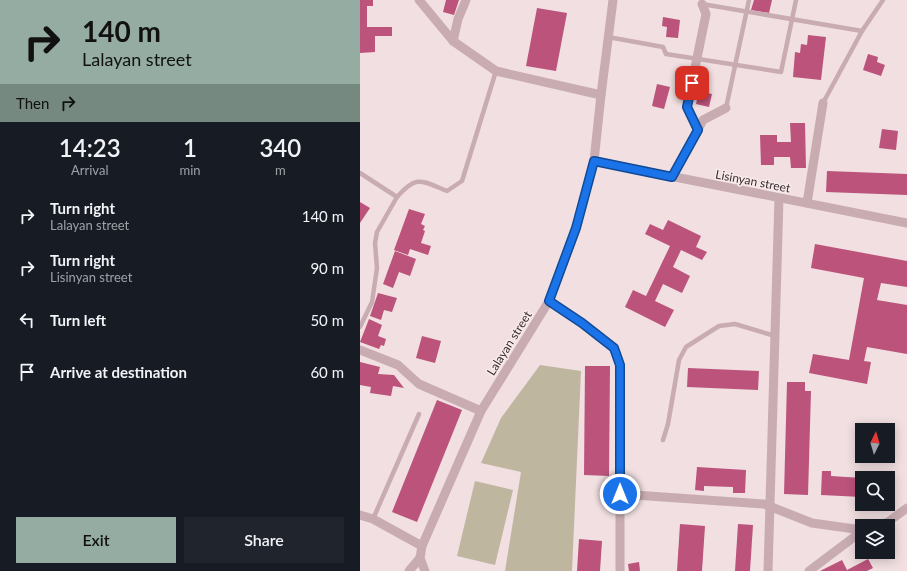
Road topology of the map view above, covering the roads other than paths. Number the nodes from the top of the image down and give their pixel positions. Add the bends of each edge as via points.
1 (419, 0) edge
2 (466, 0) edge
3 (613, 0) edge
4 (749, 0) edge
5 (796, 0) edge
6 (883, 0) edge
7 (702, 2) edge
8 (746, 11) junction
9 (792, 19) junction
10 (862, 30) junction
11 (608, 37) junction
12 (453, 41) junction
13 (696, 59) junction
14 (735, 64) junction
15 (496, 71) junction
16 (600, 95) junction
17 (823, 103) joint
18 (726, 108) joint
19 (698, 130) junction
20 (594, 161) junction
21 (360, 173) edge
22 (672, 177) junction
23 (397, 197) junction
24 (779, 198) junction
25 (807, 203) junction
26 (907, 223) edge
27 (549, 301) junction
28 (360, 327) edge
29 (775, 336) junction
30 (360, 350) edge
31 (481, 411) junction
32 (418, 414) dead end
33 (663, 440) dead end
34 (620, 494) junction
35 (770, 508) junction
36 (907, 508) edge
37 (360, 515) edge
38 (892, 519) edge
39 (373, 520) junction
40 (855, 530) edge
41 (855, 536) edge
42 (422, 546) junction
43 (420, 558) junction
44 (409, 571) edge
45 (425, 571) edge
46 (620, 571) edge
47 (768, 571) edge
48 (809, 571) edge

1 - 12 street
2 - 12 street
3 - 11 street, Lalayan street
4 - 8 lane
5 - 9 lane
6 - 10 lane
7 - 8 lane
7 - 13 street via 706,14
8 - 9 lane
8 - 14 lane
9 - 10 lane
9 - 14 lane via 782,72
10 - 17 lane
11 - 13 lane via 663,47 666,54
11 - 16 street, Lalayan street
12 - 15 street
13 - 14 lane
13 - 19 street via 687,107
14 - 18 lane
15 - 16 street
15 - 23 lane via 462,181 447,191 415,181 405,187
16 - 20 street, Lalayan street
17 - 25 street
18 - 19 street via 704,120
19 - 22 street
20 - 22 street, Lisinyan street
20 - 27 street, Lalayan street via 576,228
21 - 23 lane
22 - 24 street, Lisinyan street
23 - 28 lane via 377,232 377,268 372,302
24 - 25 street, Lisinyan street
24 - 29 street
25 - 26 street, Lisinyan street
27 - 31 street, Lalayan street
27 - 34 street via 614,348 620,365
29 - 33 lane via 735,324 719,326 686,347 679,360
29 - 35 street
30 - 31 street via 398,365 419,384
31 - 42 street, Lalayan street
32 - 39 lane
34 - 35 street via 764,504
34 - 46 street
35 - 40 street via 812,523
35 - 47 street
36 - 38 street
37 - 39 street
39 - 42 street
41 - 48 street
42 - 43 street, Lalayan street
43 - 44 street
43 - 45 street

